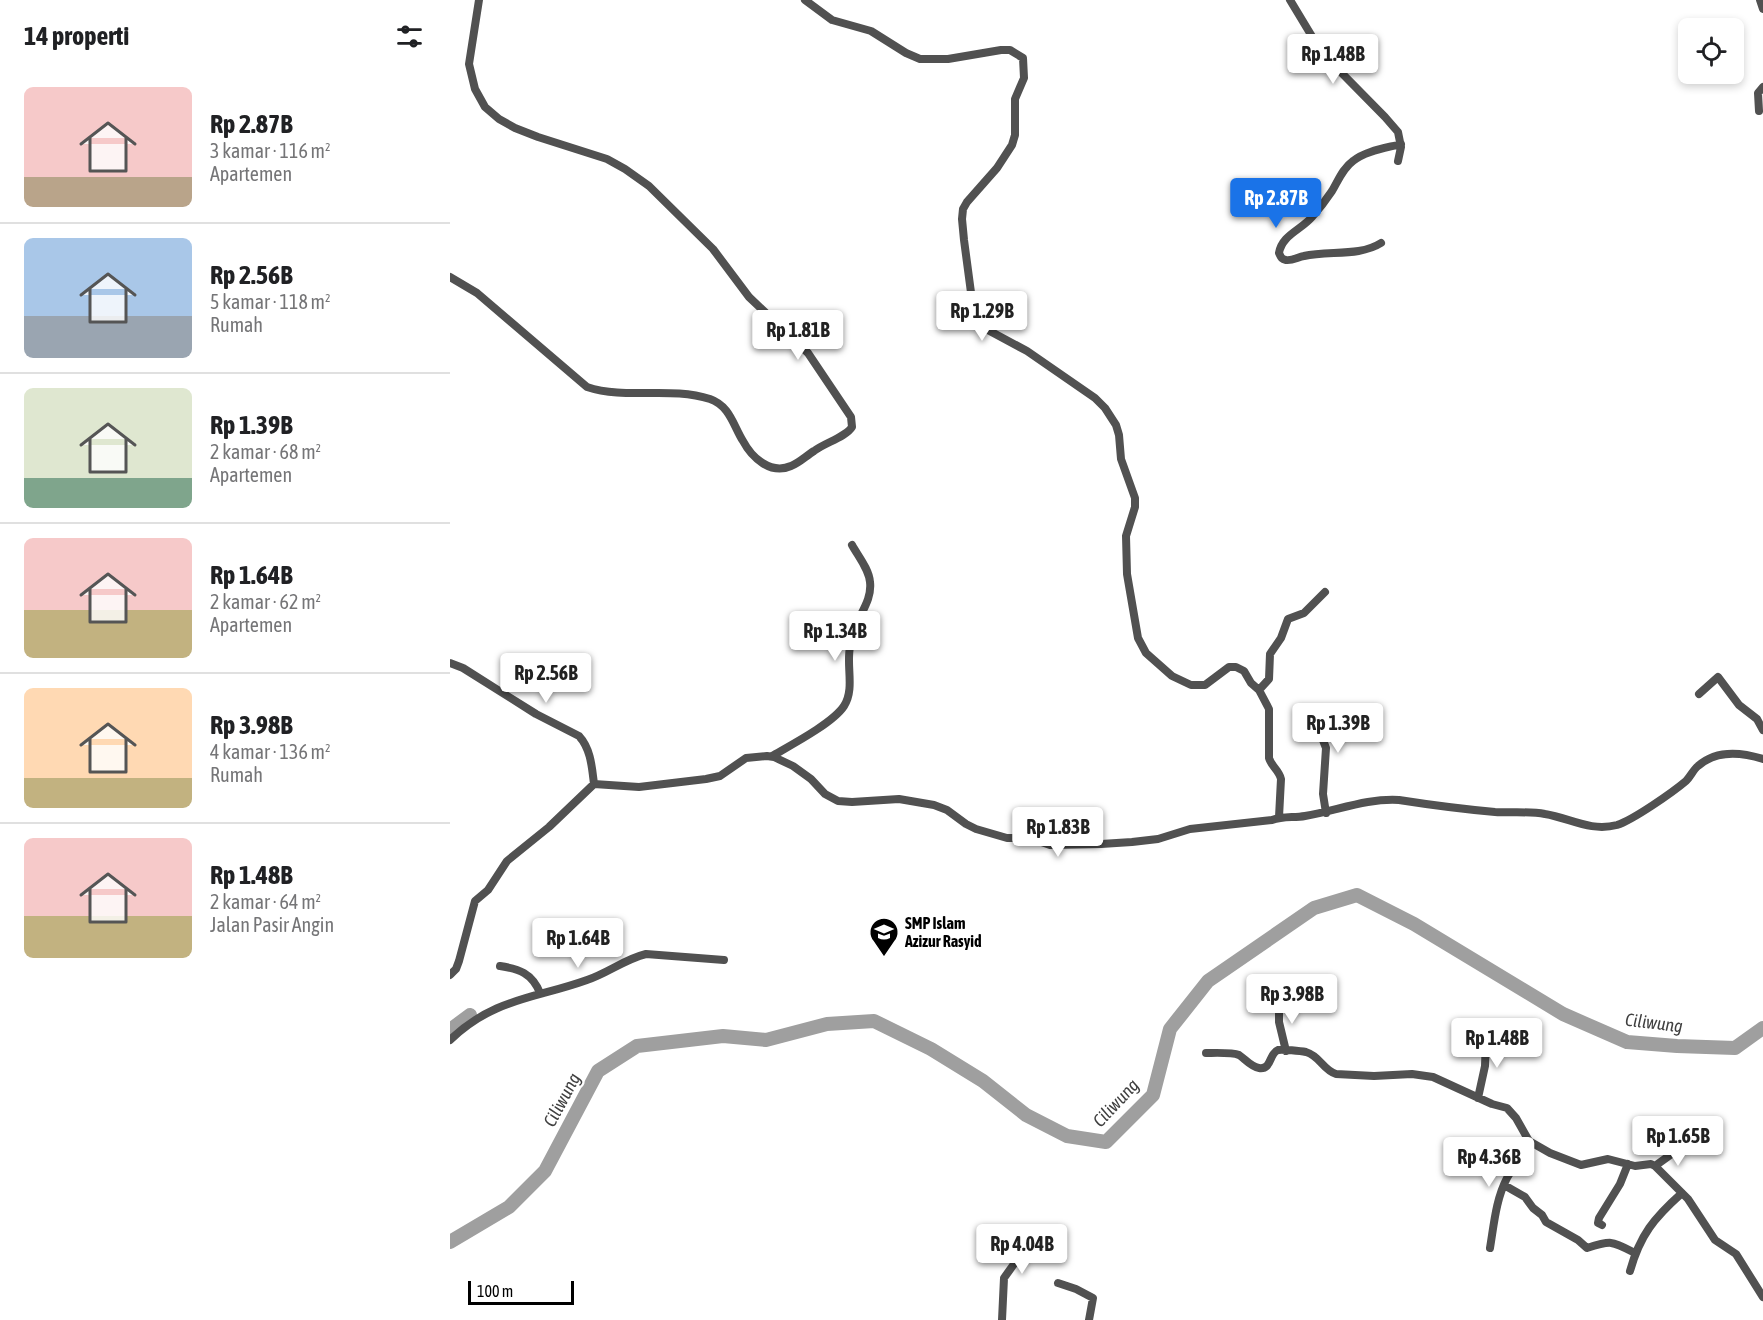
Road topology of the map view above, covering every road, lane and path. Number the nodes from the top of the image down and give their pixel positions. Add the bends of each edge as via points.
1 (479, 0) edge
2 (805, 0) edge
3 (1290, 0) edge
4 (1760, 0) edge
5 (1763, 9) edge
6 (1763, 87) edge
7 (1759, 111) dead end
8 (1401, 144) junction
9 (1398, 161) dead end
10 (1380, 243) dead end
11 (450, 277) edge
12 (852, 545) dead end
13 (1325, 592) dead end
14 (450, 663) edge
15 (1259, 690) junction
16 (1699, 694) dead end
17 (1306, 708) dead end
18 (1763, 730) edge
19 (772, 756) junction
20 (1763, 757) edge
21 (594, 784) junction
22 (1326, 813) junction
23 (1279, 817) junction
24 (724, 960) dead end
25 (500, 966) dead end
26 (450, 975) edge
27 (539, 989) junction
28 (1279, 1000) dead end
29 (1486, 1037) dead end
30 (450, 1040) edge
31 (1286, 1051) junction
32 (1206, 1053) dead end
33 (1478, 1098) junction
34 (1529, 1141) junction
35 (1684, 1145) dead end
36 (1628, 1164) junction
37 (1655, 1166) junction
38 (1504, 1185) junction
39 (1682, 1193) junction
40 (1602, 1225) dead end
41 (1490, 1248) dead end
42 (1006, 1250) dead end
43 (1635, 1253) junction
44 (1630, 1271) dead end
45 (1058, 1283) dead end
46 (1763, 1297) edge
47 (1002, 1320) edge
48 (1089, 1320) edge

1 - 11 street via 469,64 475,89 485,107 515,128 607,159 656,192 713,249 749,297 808,353 851,417 852,427 793,465 783,469 769,467 742,441 721,404 696,396 606,392 587,387 477,293
2 - 15 street via 831,20 871,31 921,59 948,59 1001,50 1010,50 1023,58 1024,78 1015,99 1012,145 963,209 972,311 986,329 1027,351 1098,400 1116,425 1121,459 1135,498 1126,536 1126,574 1138,638 1146,653 1172,676 1191,686 1205,685 1232,666 1244,671
3 - 8 street via 1322,53 1391,123
4 - 5 street
6 - 7 street via 1758,93
8 - 9 street
8 - 10 street via 1347,165 1311,219 1283,241 1279,253 1286,260
12 - 19 street via 870,586 849,648 846,702 831,719
13 - 15 street via 1304,613 1288,619 1270,654 1269,679
14 - 21 street via 579,736 591,761
15 - 23 street via 1269,709 1270,764 1281,779
16 - 18 street via 1718,677
17 - 22 street via 1326,748
19 - 21 street via 747,758 720,776 702,780 639,787
19 - 23 street via 801,771 838,801 899,800 937,806 976,829 1050,845 1158,839 1190,830
20 - 22 street via 1735,753 1710,759 1647,808 1623,823 1604,827 1540,813 1395,800 1366,802
21 - 26 street via 507,861 488,890 475,901 459,961
22 - 23 street
24 - 27 street via 646,954 586,980
25 - 27 street via 524,971
27 - 30 street via 485,1012
28 - 31 street
29 - 33 street
31 - 32 street via 1276,1052 1262,1068 1239,1055
31 - 33 street via 1314,1055 1333,1073 1423,1074
33 - 34 street via 1510,1111
34 - 36 street via 1578,1164 1608,1159
34 - 38 street
35 - 37 street
36 - 37 street
36 - 40 street via 1599,1218
37 - 39 street
38 - 41 street
38 - 43 street via 1525,1197 1546,1222 1583,1246 1608,1242
39 - 43 street via 1651,1225
39 - 46 street via 1715,1240 1736,1254
42 - 47 street via 1016,1257 1004,1278
43 - 44 street
45 - 48 street via 1093,1298

